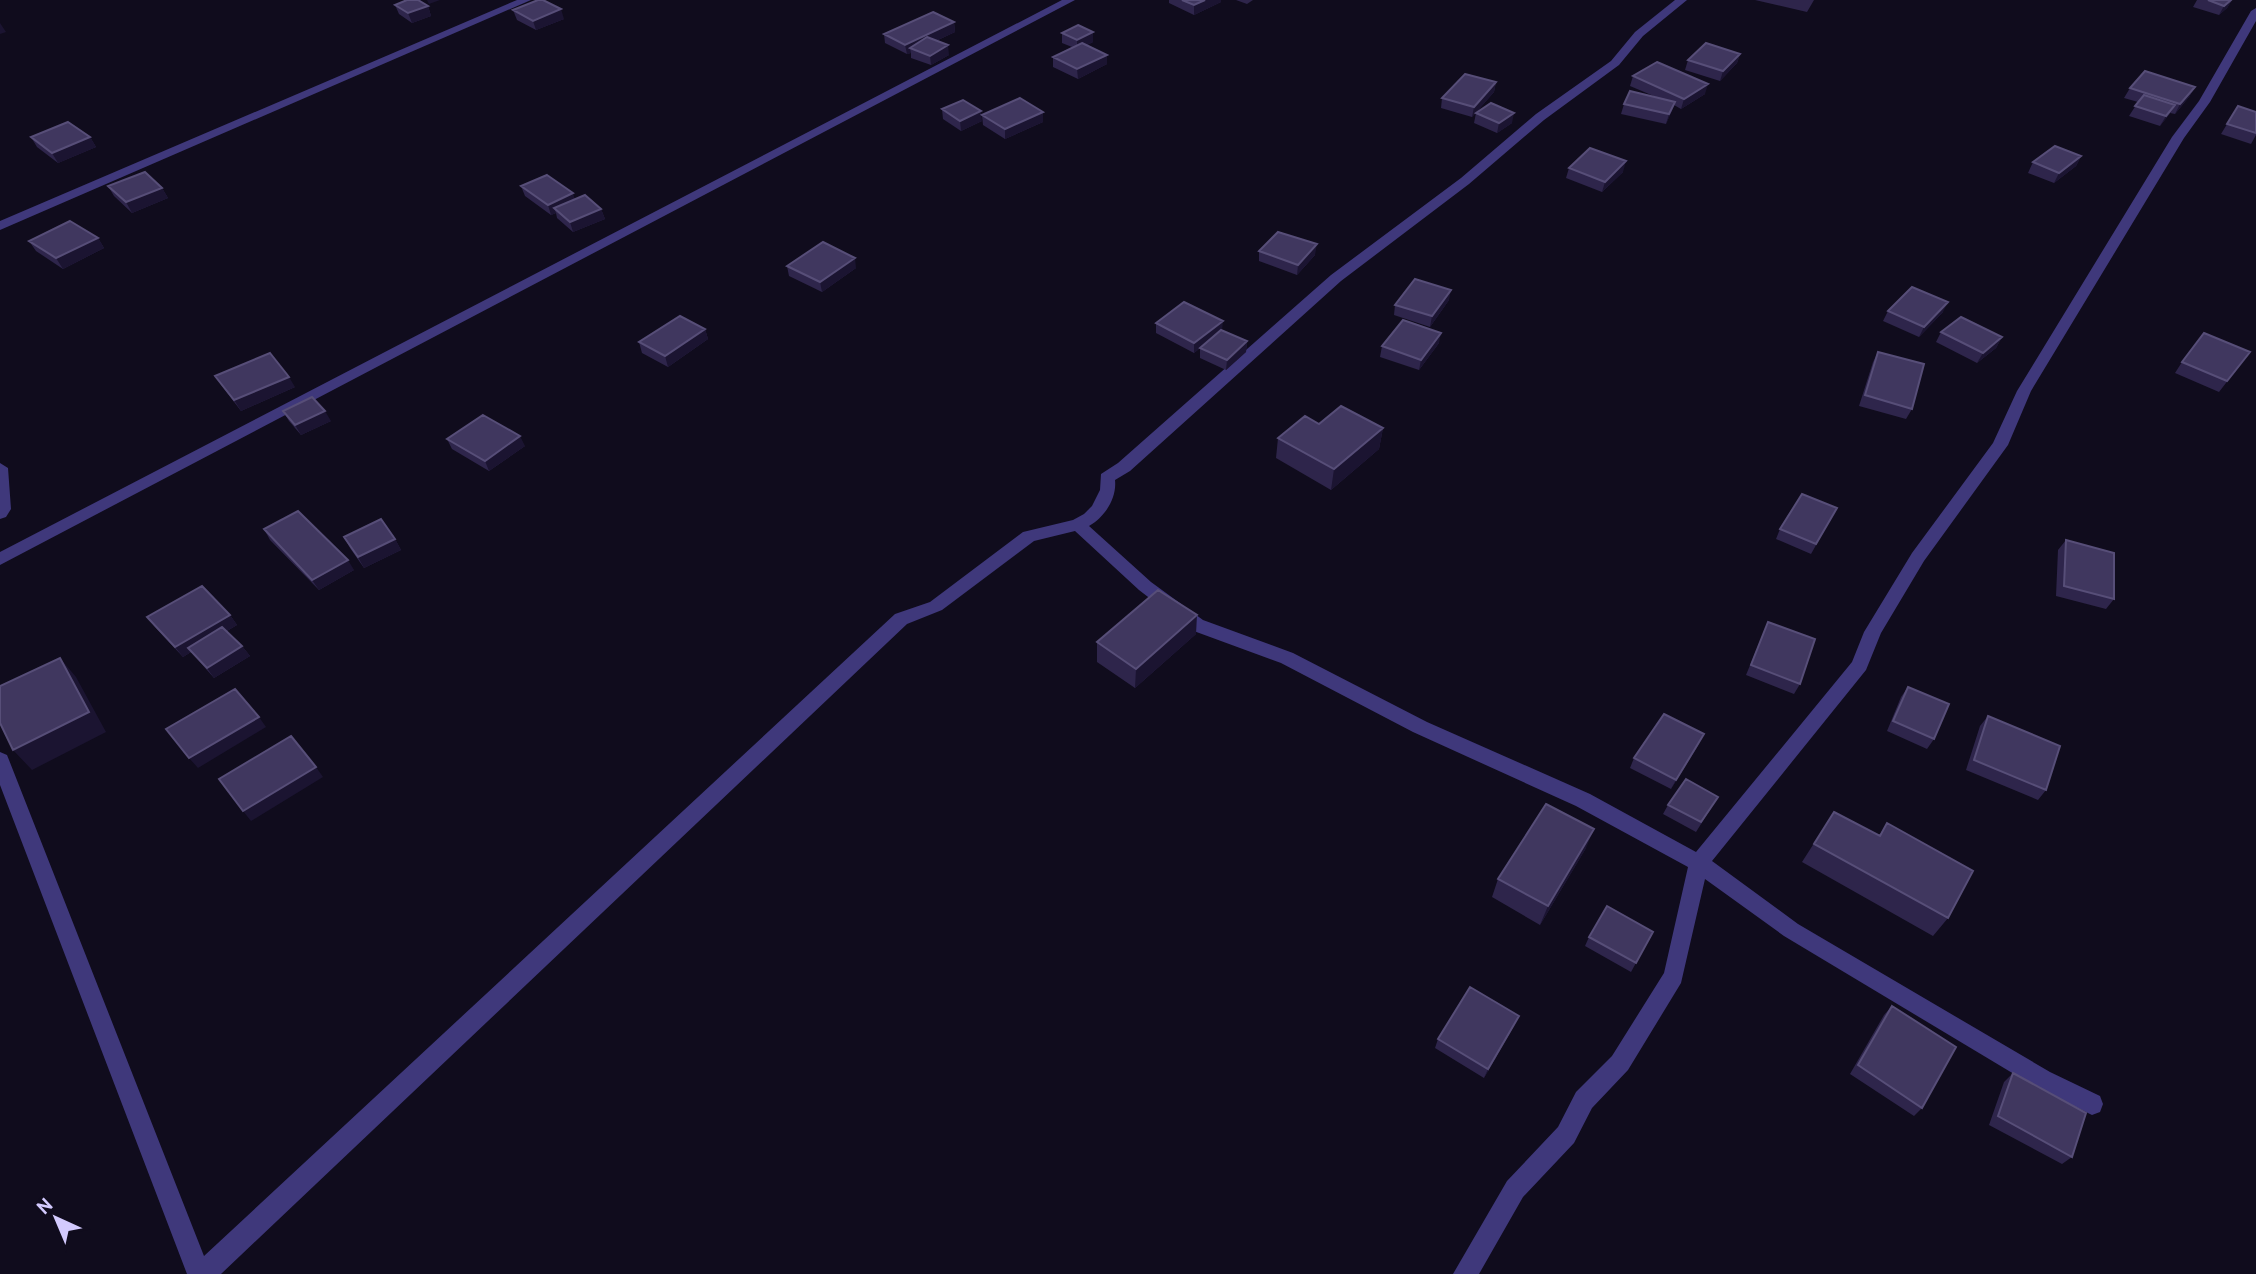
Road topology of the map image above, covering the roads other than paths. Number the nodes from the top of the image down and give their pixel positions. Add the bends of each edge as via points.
1 (526, 0) edge
2 (1070, 0) edge
3 (1682, 0) edge
4 (2256, 11) edge
5 (0, 226) edge
6 (0, 468) edge
7 (0, 513) edge
8 (1078, 525) junction
9 (0, 559) edge
10 (0, 760) edge
11 (1699, 863) junction
12 (2092, 1104) dead end
13 (201, 1274) edge
14 (1465, 1274) edge

1 - 5 street
2 - 9 street
3 - 8 street via 1639,34 1615,63 1336,278 1107,478 1108,490 1099,509
4 - 11 street via 2024,391 2000,445 1918,557 1873,632 1860,665
6 - 7 street
8 - 11 street via 1145,586 1197,625 1287,658 1420,727 1583,800
8 - 13 street via 1029,536 936,607 901,619
10 - 13 street
11 - 12 street via 1791,930
11 - 14 street via 1674,976 1620,1063 1584,1100 1566,1135 1515,1189

